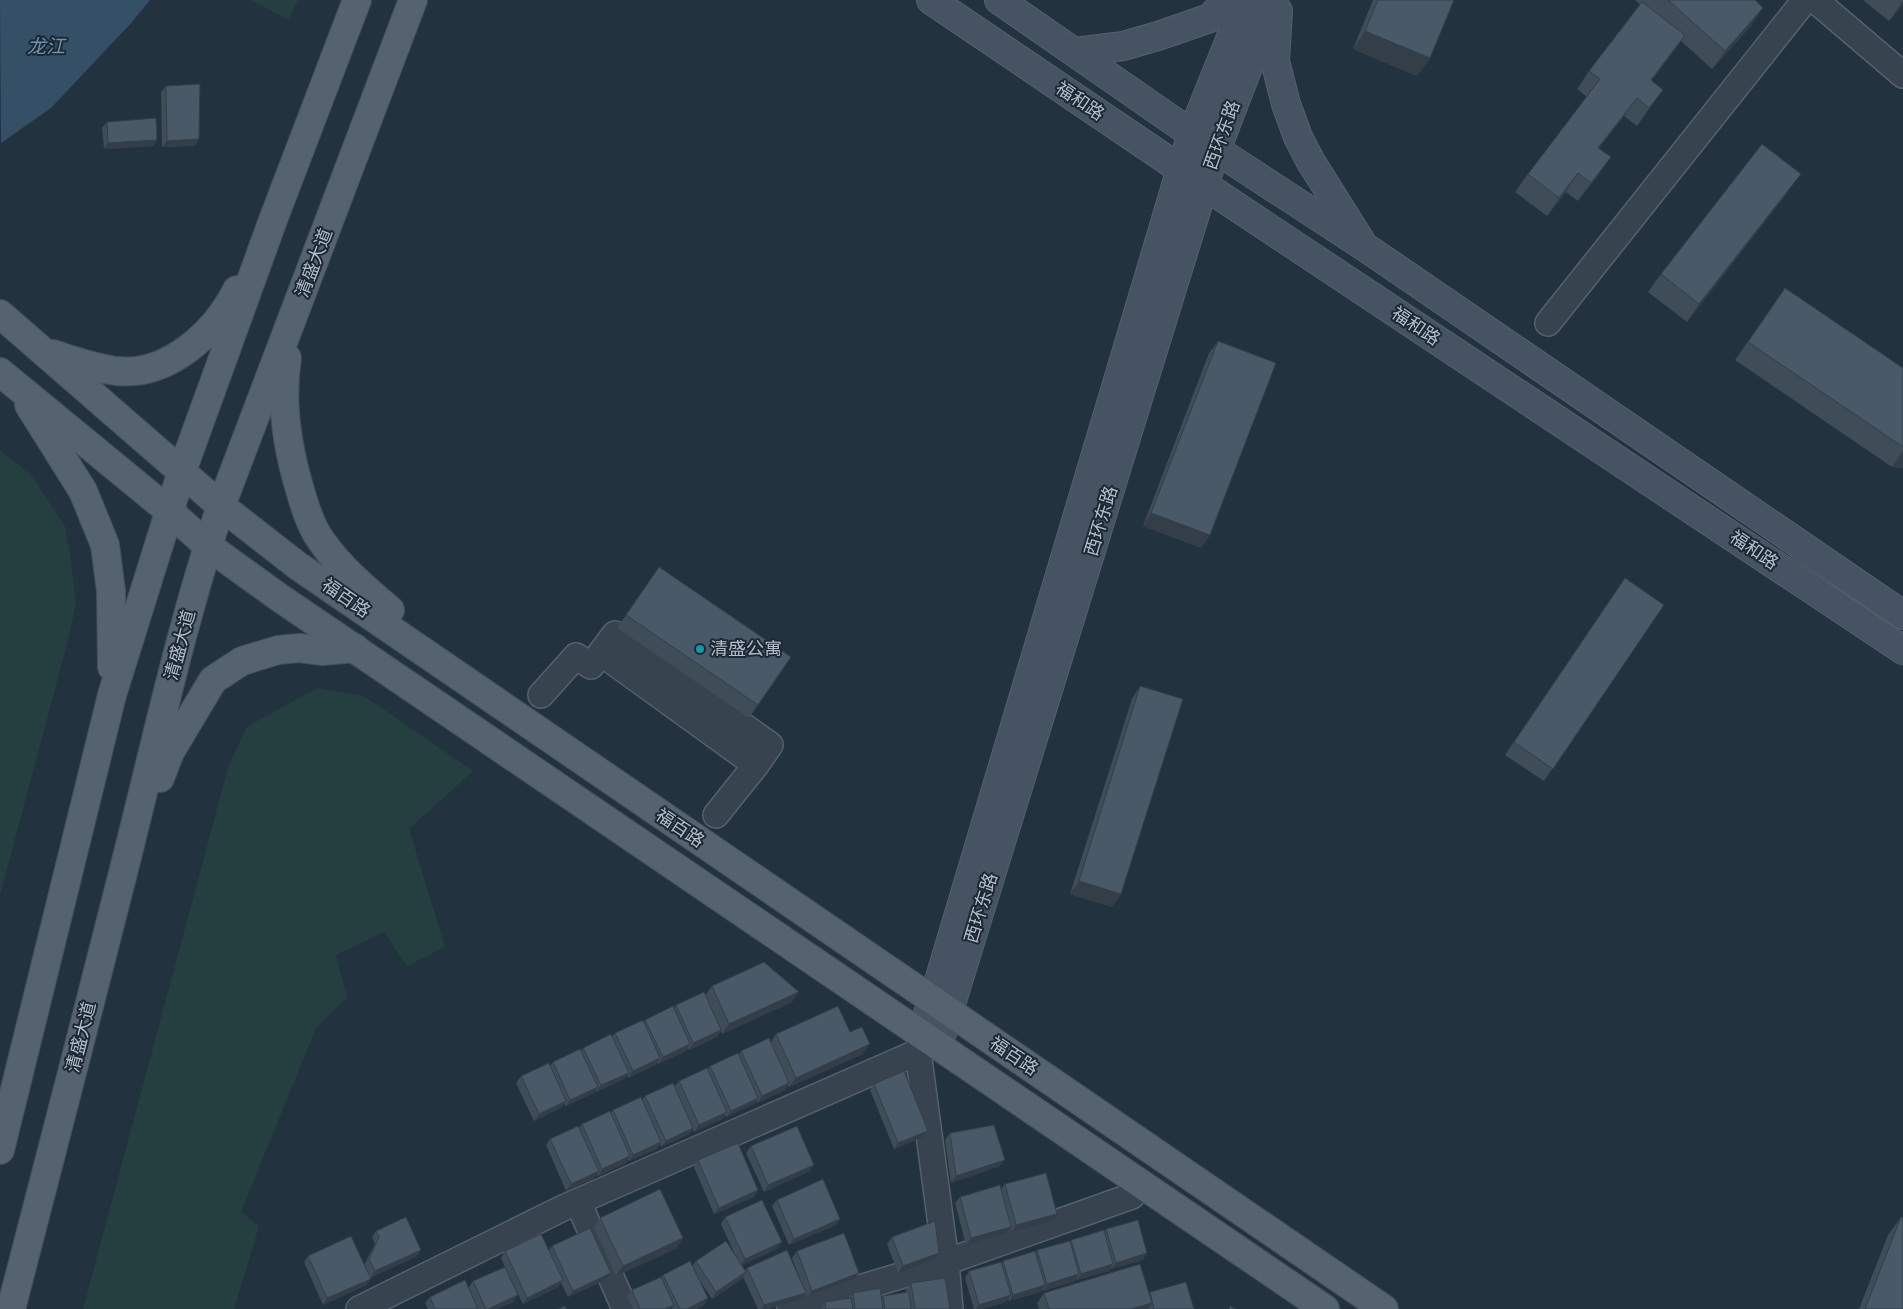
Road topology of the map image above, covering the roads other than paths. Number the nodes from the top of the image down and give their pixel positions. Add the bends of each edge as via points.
1 (357, 0) edge
2 (413, 0) edge
3 (931, 0) edge
4 (999, 0) edge
5 (1227, 0) edge
6 (1246, 0) edge
7 (1274, 0) edge
8 (1280, 0) edge
9 (1805, 0) edge
10 (1815, 0) edge
11 (1075, 52) junction
12 (1903, 75) edge
13 (1192, 134) junction
14 (1216, 150) junction
15 (1181, 169) junction
16 (1204, 185) junction
17 (273, 220) junction
18 (1365, 247) junction
19 (0, 314) edge
20 (294, 317) junction
21 (1548, 323) dead end
22 (42, 351) junction
23 (0, 372) edge
24 (182, 471) junction
25 (221, 506) junction
26 (169, 511) junction
27 (208, 546) junction
28 (1903, 615) edge
29 (355, 648) junction
30 (1903, 650) edge
31 (471, 685) junction
32 (112, 694) junction
33 (541, 695) dead end
34 (716, 815) dead end
35 (124, 868) junction
36 (941, 1006) junction
37 (926, 1043) junction
38 (0, 1150) edge
39 (1132, 1196) dead end
40 (578, 1202) junction
41 (946, 1262) junction
42 (11, 1309) edge
43 (359, 1309) edge
44 (624, 1309) edge
45 (790, 1309) edge
46 (950, 1309) edge
47 (1325, 1309) edge
48 (1384, 1309) edge

1 - 17 main road
2 - 20 main road, 清盛大道
3 - 15 street, 福和路
4 - 11 street, 福和路
5 - 11 street via 1210,18 1158,36 1123,46
6 - 13 street, 西环东路
7 - 14 street, 西环东路
8 - 18 street via 1275,61 1286,104 1311,162
9 - 21 street
10 - 12 street
11 - 13 street, 福和路
13 - 14 street, 福和路
13 - 15 street, 西环东路
14 - 16 street, 西环东路
14 - 18 street, 福和路
15 - 16 street, 福和路
15 - 36 street, 西环东路
16 - 30 street, 福和路
16 - 36 street, 西环东路
17 - 22 main road via 229,305 196,343 170,360 141,370 117,371
17 - 24 main road
18 - 28 street, 福和路
19 - 22 main road, 福百路
20 - 25 main road, 清盛大道
20 - 31 main road via 284,374 285,424 308,516 320,539 349,575 432,641
22 - 24 main road, 福百路
23 - 26 main road, 福百路
23 - 32 main road via 27,401 83,491 105,545 111,591
24 - 25 main road, 福百路
24 - 26 main road
25 - 27 main road, 清盛大道
25 - 31 main road, 福百路 via 298,566
26 - 27 main road, 福百路
26 - 32 main road
27 - 29 main road, 福百路
27 - 35 main road, 清盛大道 via 185,624
29 - 35 main road via 278,650 242,661 213,680 170,752
29 - 37 main road, 福百路
31 - 36 main road, 福百路
32 - 38 main road
33 - 34 street via 576,656 591,666 615,634 770,745
35 - 42 main road, 清盛大道
36 - 37 street, 西环东路
36 - 48 main road, 福百路
37 - 40 street
37 - 41 street
37 - 47 main road, 福百路
39 - 41 street
40 - 43 street
40 - 44 street
41 - 45 street
41 - 46 street

